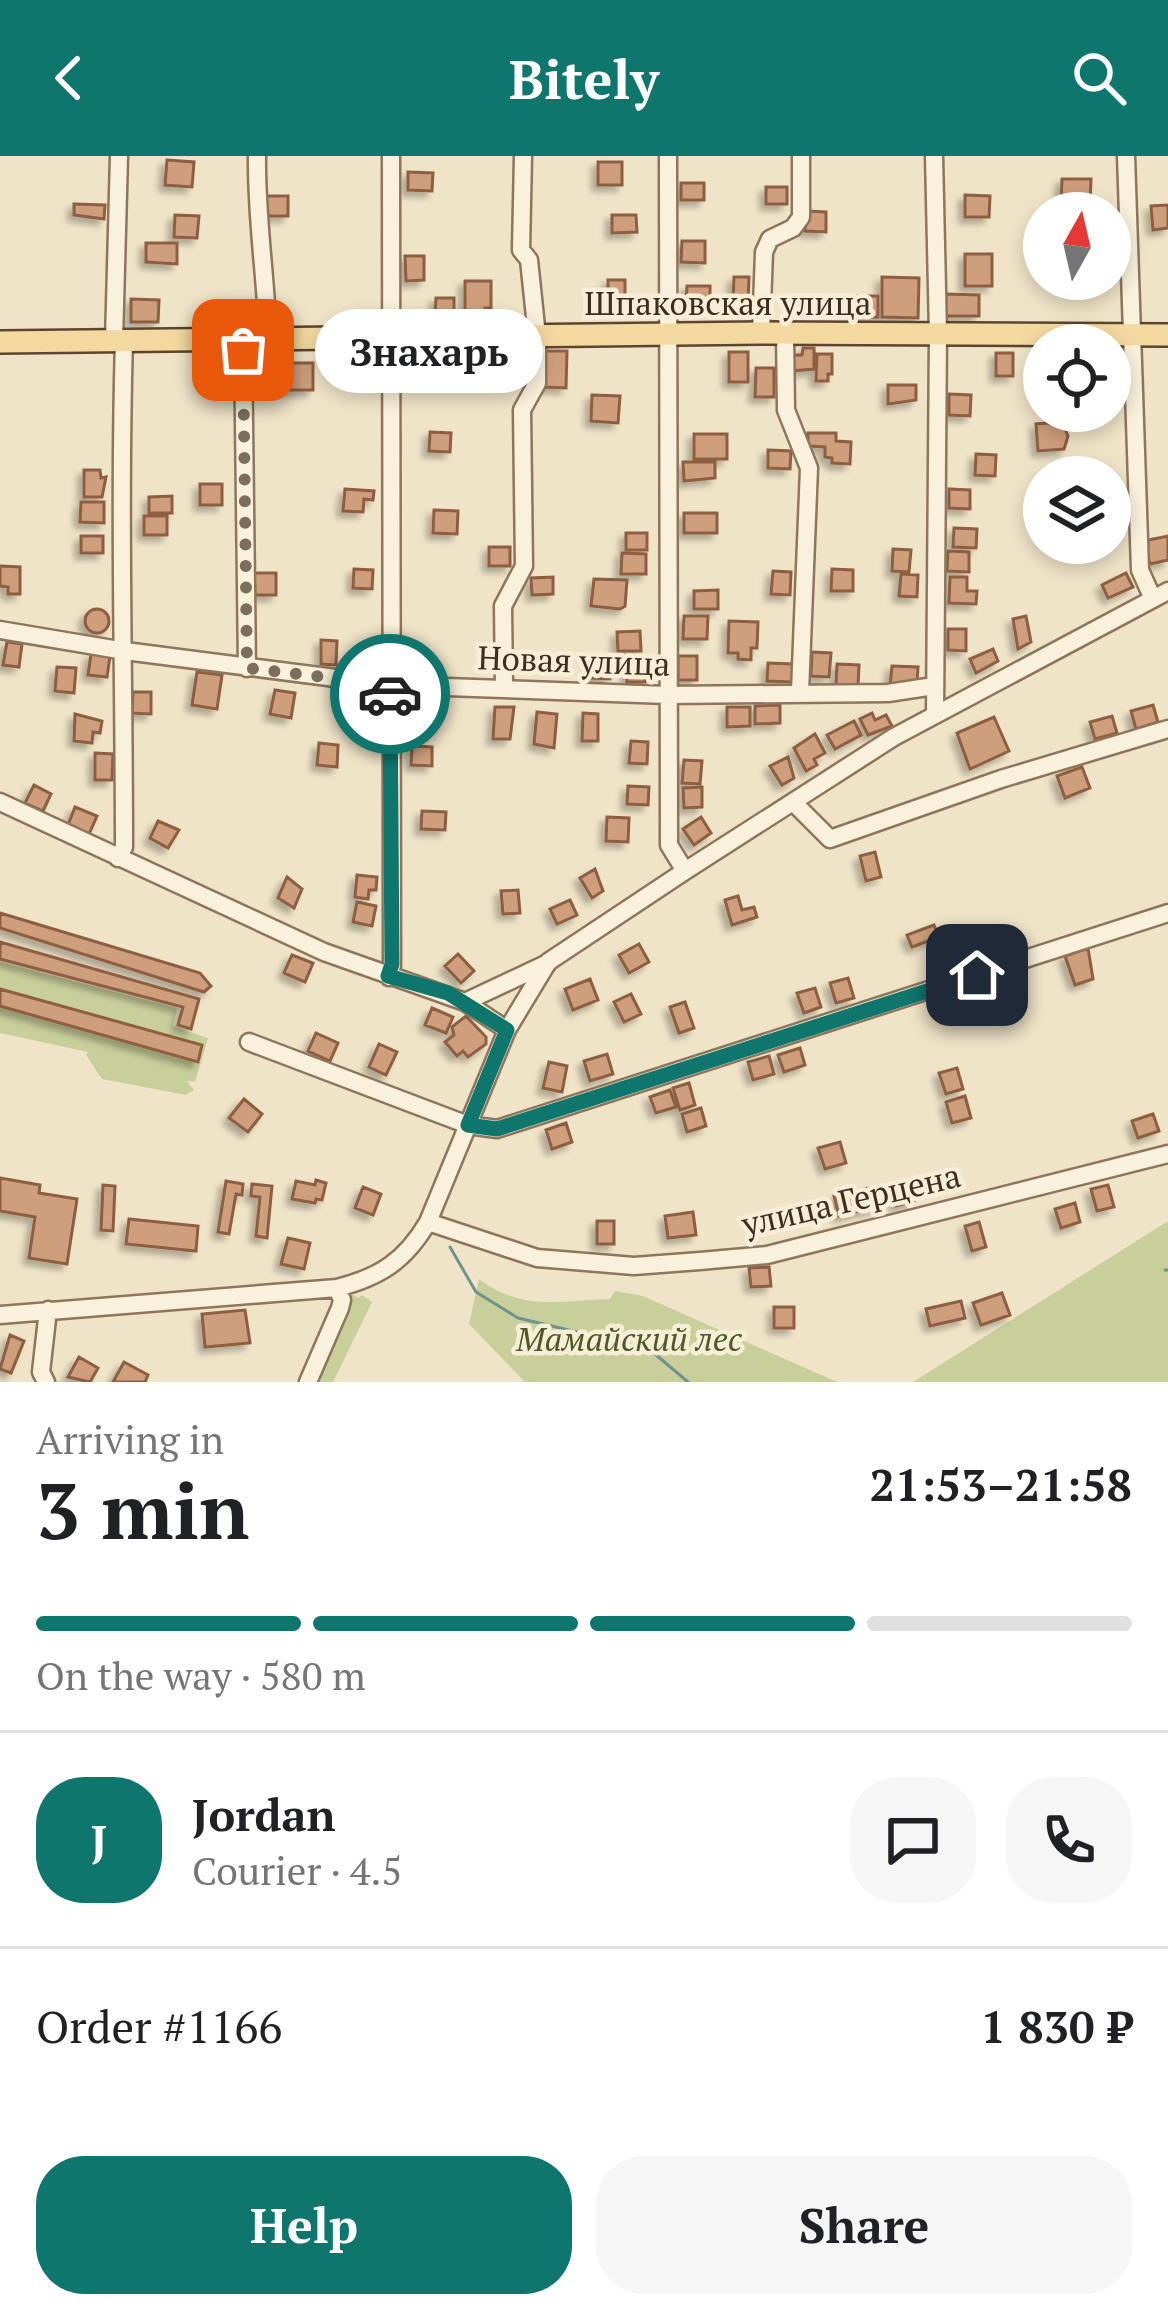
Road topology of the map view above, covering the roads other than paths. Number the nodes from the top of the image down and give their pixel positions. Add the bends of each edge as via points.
1 (118, 156) edge
2 (257, 156) edge
3 (391, 156) edge
4 (523, 156) edge
5 (668, 156) edge
6 (801, 156) edge
7 (934, 156) edge
8 (1126, 156) edge
9 (761, 333) junction
10 (785, 333) junction
11 (670, 334) junction
12 (938, 334) junction
13 (1133, 335) junction
14 (1168, 335) edge
15 (537, 336) junction
16 (394, 337) junction
17 (268, 339) junction
18 (243, 340) junction
19 (119, 341) junction
20 (0, 342) edge
21 (1160, 595) edge
22 (0, 630) edge
23 (124, 651) junction
24 (247, 668) junction
25 (390, 685) junction
26 (934, 686) junction
27 (504, 687) junction
28 (800, 692) junction
29 (667, 695) junction
30 (935, 716) junction
31 (1168, 729) edge
32 (0, 802) edge
33 (794, 802) junction
34 (118, 858) junction
35 (685, 872) junction
36 (1168, 913) edge
37 (548, 962) junction
38 (388, 976) junction
39 (465, 1002) junction
40 (507, 1030) junction
41 (249, 1042) dead end
42 (468, 1125) junction
43 (1168, 1154) edge
44 (428, 1222) junction
45 (337, 1288) junction
46 (48, 1310) junction
47 (0, 1315) edge
48 (46, 1382) edge
49 (308, 1382) edge

1 - 19 street
2 - 17 street
3 - 16 street
4 - 15 street via 521,250 530,260
5 - 11 street
6 - 9 street via 801,217 764,252
7 - 12 street
8 - 13 street
9 - 10 main road, Шпаковская улица
9 - 11 main road, Шпаковская улица
10 - 12 main road, Шпаковская улица
10 - 28 street via 786,410 809,467
11 - 15 main road, Шпаковская улица
11 - 29 street
12 - 13 main road, Шпаковская улица
12 - 26 street
13 - 14 main road, Шпаковская улица
13 - 21 street via 1140,571
15 - 16 main road, Шпаковская улица
15 - 27 street via 537,382 522,410 524,566 502,606
16 - 17 main road, Шпаковская улица
16 - 25 street
17 - 18 main road, Шпаковская улица
18 - 19 main road, Шпаковская улица
18 - 24 street
19 - 20 main road, Шпаковская улица
19 - 23 street
21 - 30 street
22 - 23 street, Новая улица
23 - 24 street, Новая улица
23 - 34 street
24 - 25 street, Новая улица
25 - 27 street, Новая улица
25 - 38 street
26 - 28 street, Новая улица
26 - 30 street
27 - 29 street, Новая улица
28 - 29 street, Новая улица
29 - 35 street via 669,845
30 - 33 street
31 - 33 street via 830,839
32 - 34 street
33 - 35 street
34 - 38 street
35 - 37 street
36 - 42 street via 497,1129
37 - 39 street
37 - 40 street
38 - 39 street
39 - 40 street
40 - 42 street
41 - 42 street
42 - 44 street
43 - 44 street, улица Герцена via 767,1255 634,1265 537,1258
44 - 45 street via 385,1272
45 - 46 street
45 - 49 street via 340,1308
46 - 47 street
46 - 48 street

